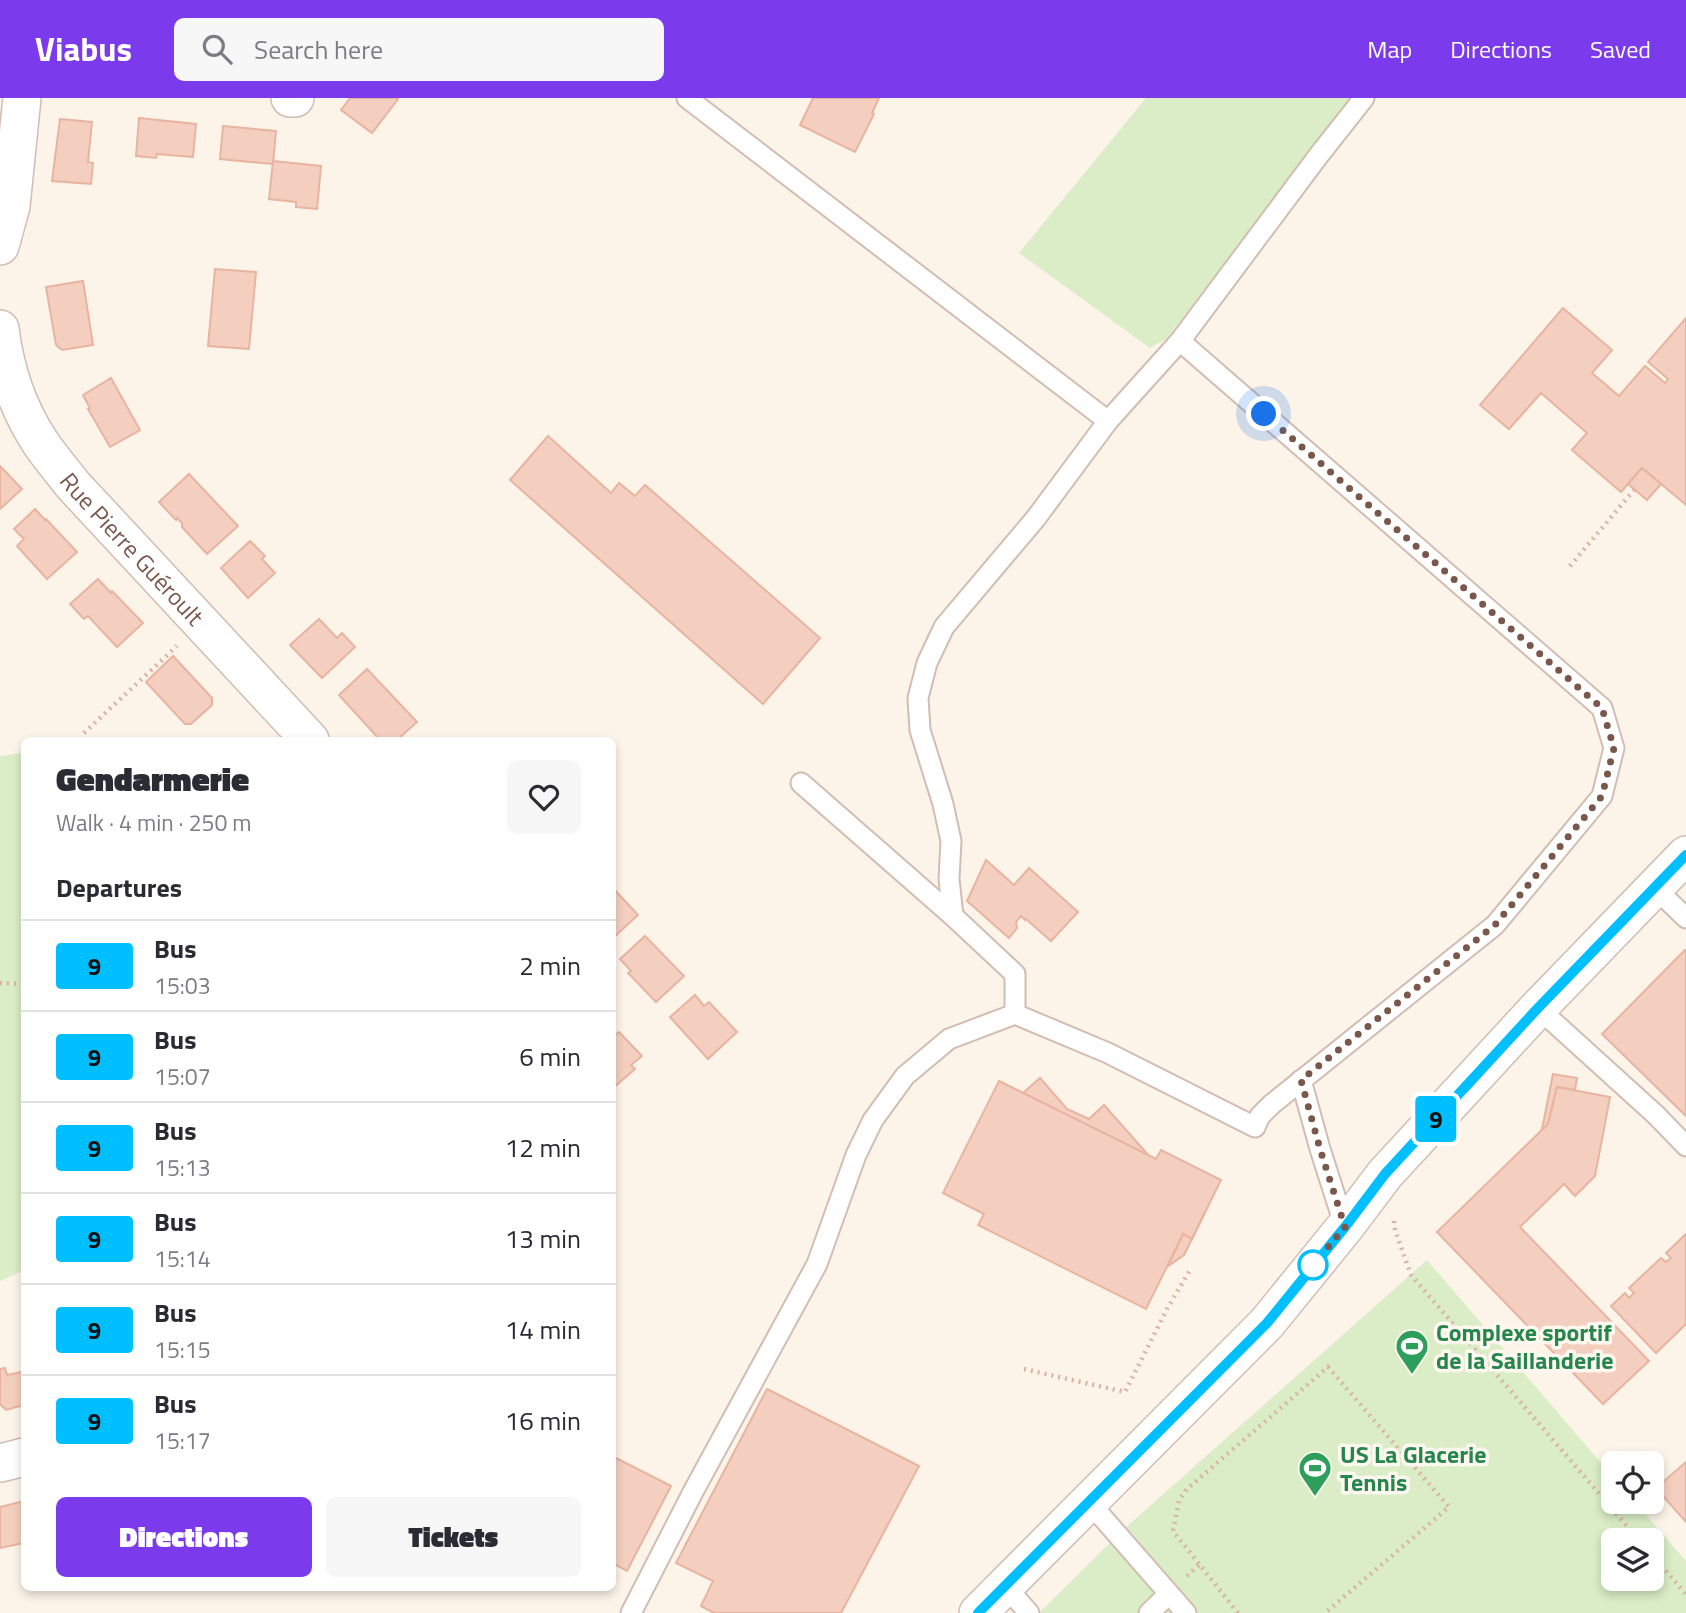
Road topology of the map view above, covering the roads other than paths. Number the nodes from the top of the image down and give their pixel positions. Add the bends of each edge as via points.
1 (22, 98) edge
2 (687, 98) edge
3 (1364, 98) edge
4 (0, 246) edge
5 (0, 329) edge
6 (1180, 341) junction
7 (1108, 421) junction
8 (307, 737) edge
9 (800, 783) dead end
10 (1686, 855) edge
11 (1655, 888) junction
12 (953, 916) junction
13 (1686, 918) edge
14 (1538, 1008) junction
15 (1015, 1014) junction
16 (1301, 1080) junction
17 (1686, 1146) edge
18 (1345, 1227) junction
19 (21, 1458) edge
20 (0, 1463) edge
21 (1089, 1502) junction
22 (1169, 1594) junction
23 (1018, 1600) edge
24 (631, 1613) edge
25 (978, 1613) edge
26 (1149, 1613) edge
27 (1186, 1613) edge

1 - 4 street via 11,206
2 - 7 lane
3 - 6 lane
5 - 8 street, Rue Pierre Guéroult via 6,369 40,442 73,485
6 - 7 lane
6 - 16 lane via 1602,708 1614,748 1602,796 1495,925
7 - 12 lane via 1036,518 944,628 927,663 918,698 920,730 951,842
9 - 12 lane
10 - 11 street
11 - 13 lane
11 - 14 street
12 - 15 lane via 1015,974
14 - 17 lane
14 - 18 street via 1377,1185
15 - 16 lane via 1108,1053 1255,1127 1260,1116
15 - 24 lane via 949,1039 905,1076 873,1120 817,1264
16 - 18 lane
18 - 21 street via 1267,1323
19 - 20 street
21 - 22 lane
21 - 23 street
22 - 26 lane
22 - 27 lane
23 - 25 street

